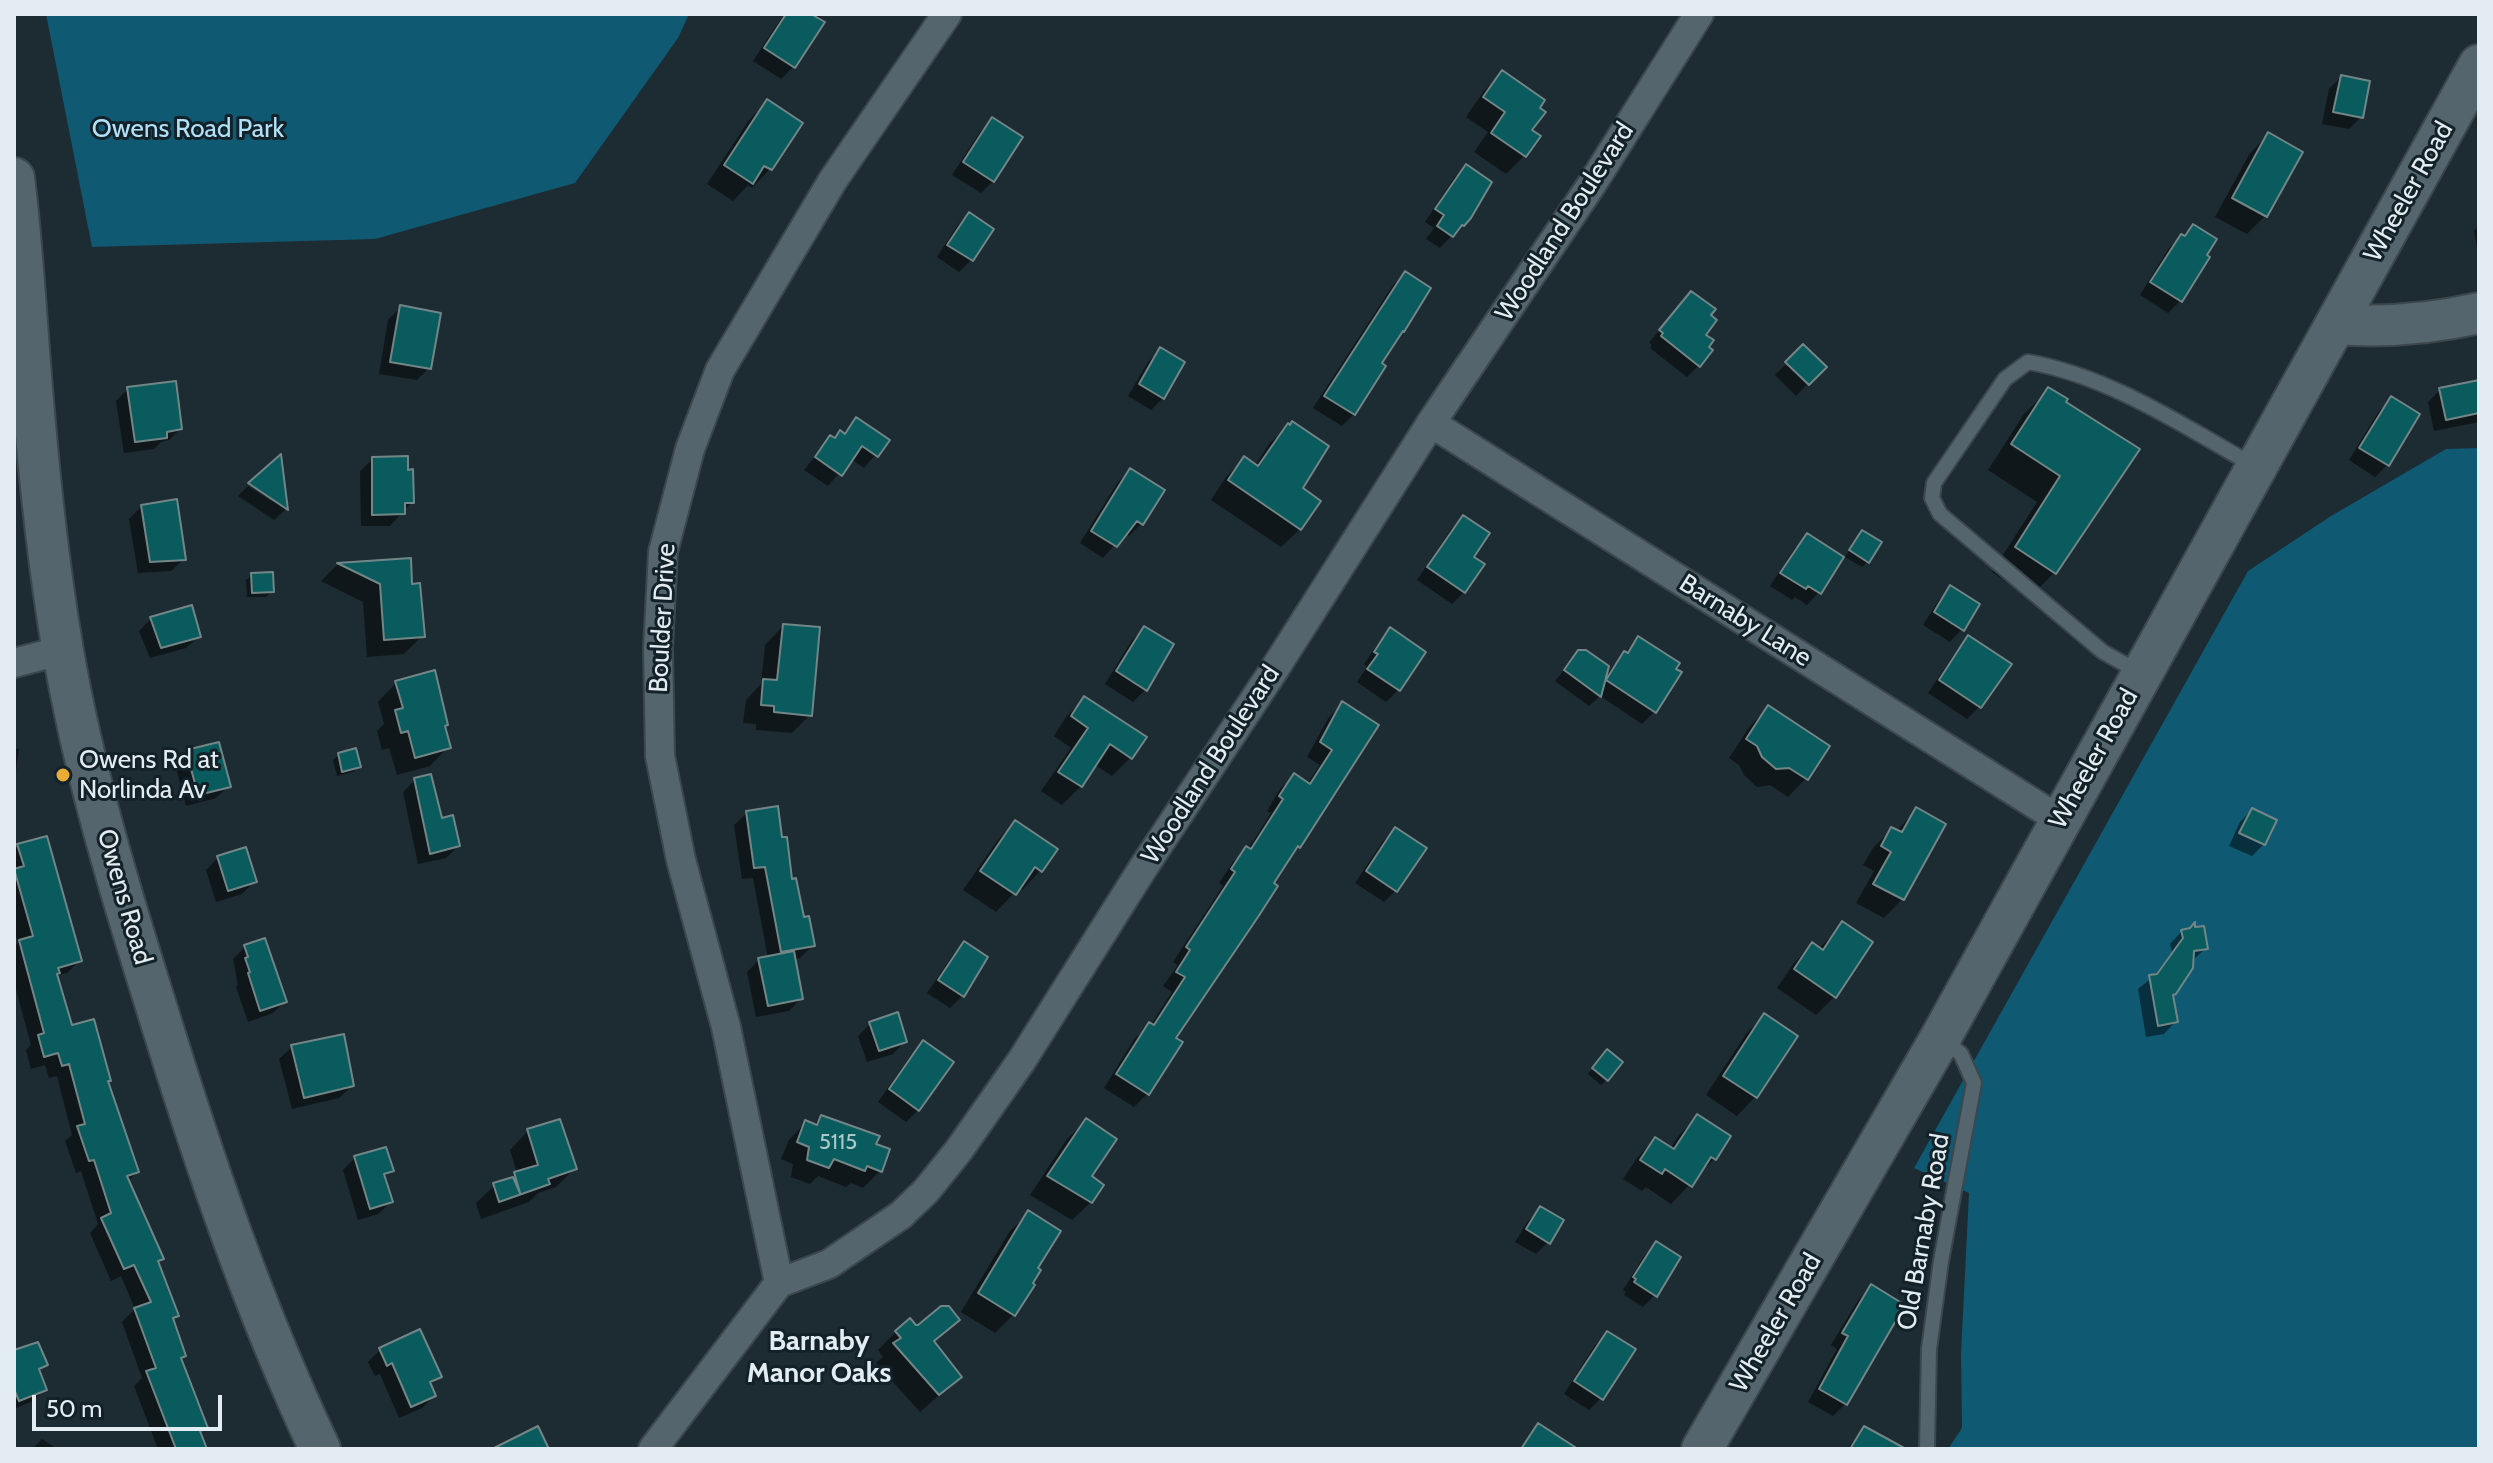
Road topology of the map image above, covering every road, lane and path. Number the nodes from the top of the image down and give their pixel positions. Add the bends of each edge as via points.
1 (947, 14) edge
2 (1699, 14) edge
3 (2479, 65) edge
4 (14, 178) edge
5 (2479, 313) edge
6 (2336, 324) junction
7 (1431, 423) junction
8 (2257, 468) junction
9 (63, 650) junction
10 (14, 663) edge
11 (2142, 674) junction
12 (2060, 820) junction
13 (1941, 1037) junction
14 (779, 1283) junction
15 (320, 1449) edge
16 (653, 1449) edge
17 (1702, 1449) edge
18 (1927, 1449) edge

1 - 14 street, Boulder Drive via 833,180 720,370 690,449 663,552 660,756 681,860 726,1027
2 - 7 street, Woodland Boulevard
3 - 6 main road, Wheeler Road
4 - 9 main road, Owens Road via 45,522
5 - 6 main road via 2424,324
6 - 8 main road, Wheeler Road
7 - 12 street, Barnaby Lane
7 - 14 street, Woodland Boulevard via 959,1150 901,1215 829,1264
8 - 11 main road, Wheeler Road
8 - 11 lane via 2110,387 2028,362 2005,379 1934,483 1932,498 1940,514 2103,652
9 - 10 street
9 - 15 main road, Owens Road via 97,807 179,1082 245,1274
11 - 12 main road, Wheeler Road
12 - 13 main road, Wheeler Road
13 - 17 main road, Wheeler Road
13 - 18 lane, Old Barnaby Road via 1961,1054 1974,1083 1931,1335
14 - 16 street

